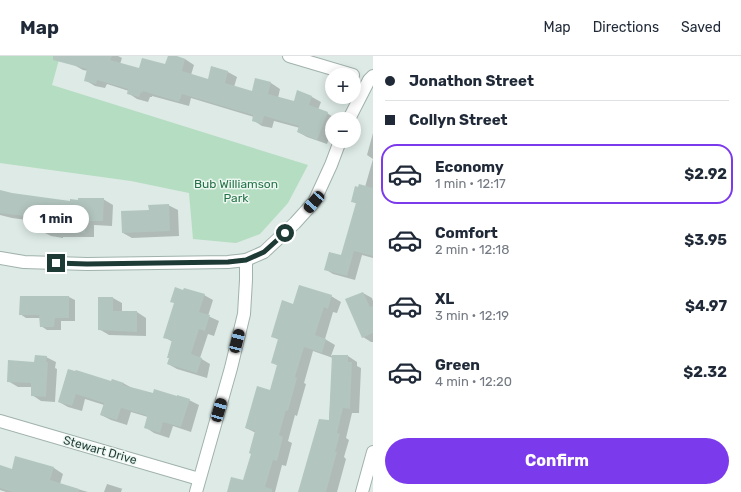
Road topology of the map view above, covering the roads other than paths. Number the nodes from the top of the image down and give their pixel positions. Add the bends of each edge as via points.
1 (289, 56) edge
2 (330, 68) edge
3 (361, 77) edge
4 (372, 79) edge
5 (353, 112) edge
6 (338, 148) edge
7 (0, 258) edge
8 (246, 260) junction
9 (0, 421) edge
10 (373, 452) edge
11 (199, 479) junction
12 (196, 492) edge
13 (362, 492) edge

1 - 2 street
3 - 4 street
4 - 5 street
6 - 8 street via 314,202 264,252
7 - 8 street via 24,262 87,264
8 - 11 street via 244,314
9 - 11 street, Stewart Drive
10 - 13 street
11 - 12 street

